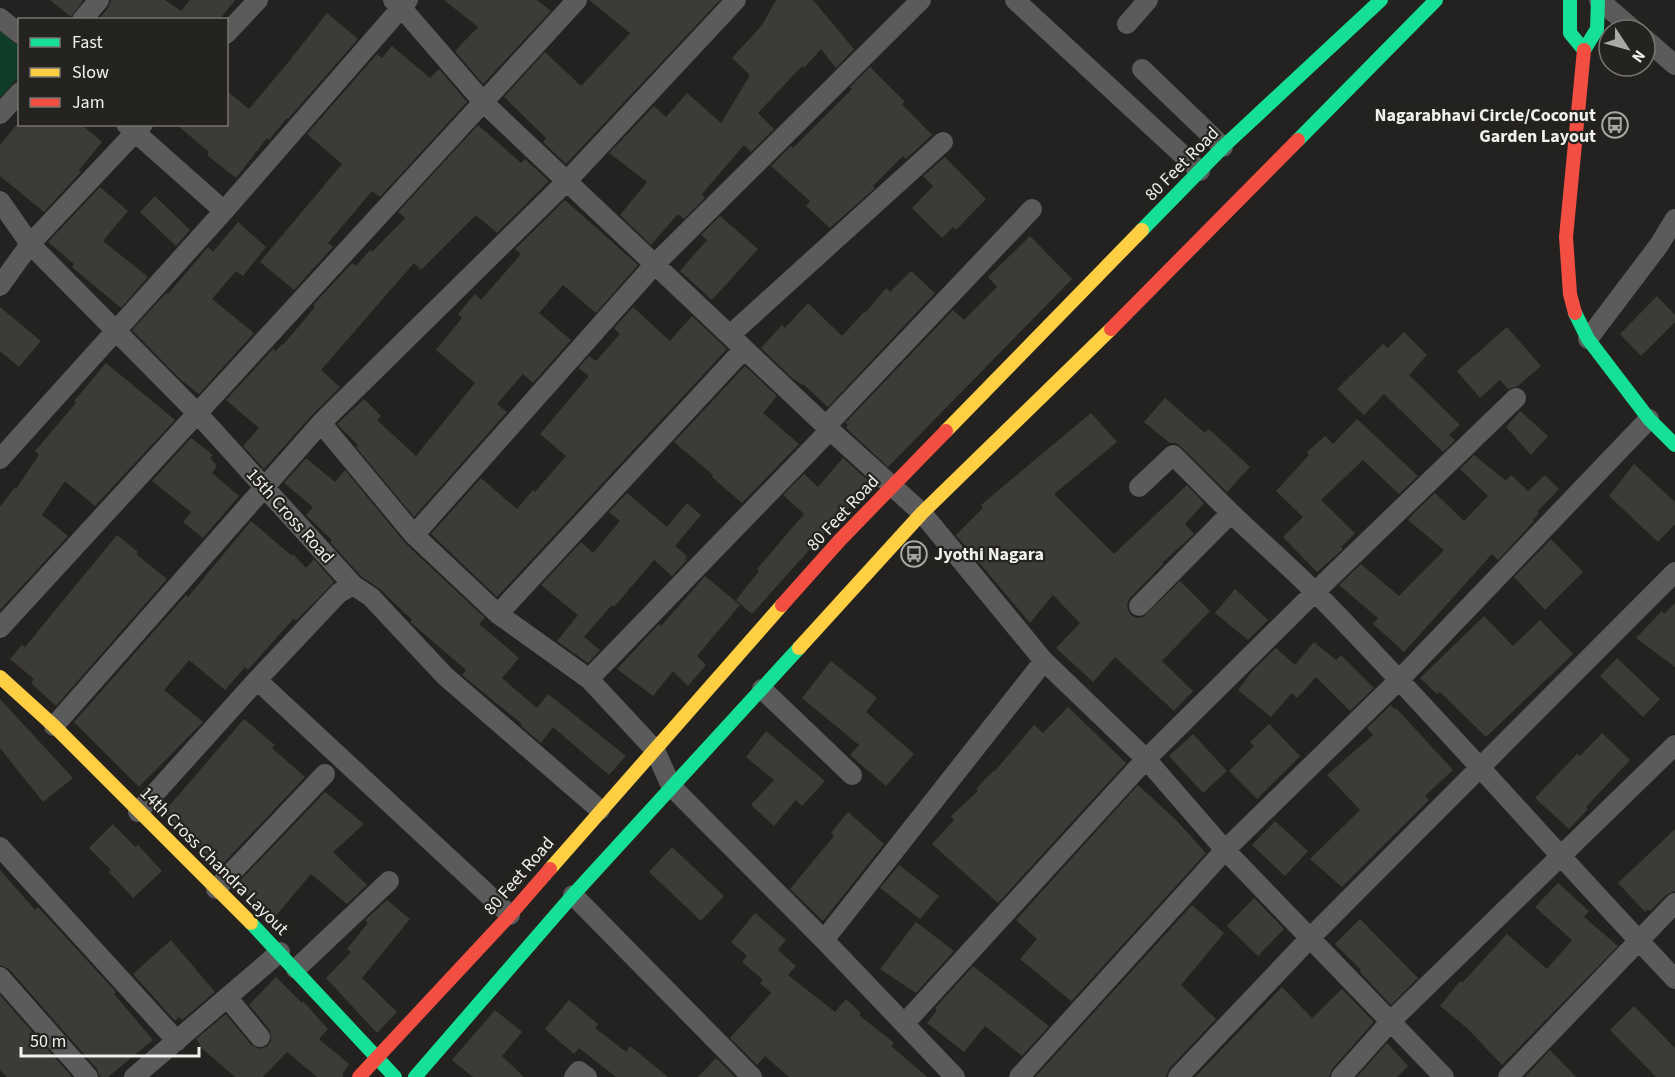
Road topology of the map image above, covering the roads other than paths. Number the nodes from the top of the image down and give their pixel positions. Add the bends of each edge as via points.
1 (99, 0) edge
2 (258, 0) edge
3 (577, 0) edge
4 (736, 0) edge
5 (921, 0) edge
6 (1015, 0) edge
7 (1148, 0) edge
8 (1381, 0) edge
9 (1436, 0) edge
10 (1570, 0) edge
11 (1599, 0) edge
12 (401, 2) edge
13 (0, 18) edge
14 (84, 18) edge
15 (1620, 18) edge
16 (1127, 24) dead end
17 (18, 32) edge
18 (228, 32) edge
19 (1657, 49) edge
20 (1584, 50) junction
21 (1675, 65) edge
22 (1142, 69) dead end
23 (18, 95) edge
24 (484, 103) junction
25 (0, 114) edge
26 (135, 127) edge
27 (943, 142) dead end
28 (1223, 147) junction
29 (1200, 171) junction
30 (567, 181) junction
31 (0, 201) edge
32 (1032, 209) dead end
33 (224, 211) junction
34 (1675, 219) edge
35 (30, 244) junction
36 (655, 264) junction
37 (0, 286) edge
38 (116, 329) junction
39 (1588, 339) junction
40 (737, 342) junction
41 (1516, 398) dead end
42 (198, 414) junction
43 (1649, 419) junction
44 (321, 423) junction
45 (828, 428) junction
46 (1675, 445) edge
47 (0, 459) edge
48 (892, 486) junction
49 (263, 487) junction
50 (1139, 488) dead end
51 (922, 513) junction
52 (1231, 513) junction
53 (414, 535) junction
54 (1675, 572) edge
55 (353, 585) junction
56 (1315, 592) junction
57 (1139, 606) dead end
58 (498, 614) junction
59 (0, 628) edge
60 (1044, 661) junction
61 (0, 677) edge
62 (589, 679) junction
63 (1400, 679) junction
64 (256, 680) junction
65 (762, 689) junction
66 (54, 726) junction
67 (1675, 745) edge
68 (655, 750) junction
69 (1146, 759) junction
70 (1480, 767) junction
71 (325, 774) dead end
72 (852, 775) dead end
73 (671, 786) junction
74 (600, 810) junction
75 (138, 812) junction
76 (0, 847) edge
77 (1225, 850) junction
78 (1561, 857) junction
79 (389, 881) dead end
80 (216, 889) junction
81 (573, 895) junction
82 (1675, 903) edge
83 (510, 915) junction
84 (1310, 938) junction
85 (824, 940) junction
86 (1638, 940) junction
87 (280, 952) junction
88 (296, 969) junction
89 (0, 977) edge
90 (1675, 979) edge
91 (227, 997) junction
92 (1391, 1021) junction
93 (904, 1024) junction
94 (260, 1037) dead end
95 (177, 1041) junction
96 (377, 1058) junction
97 (88, 1077) edge
98 (134, 1077) edge
99 (359, 1077) edge
100 (395, 1077) edge
101 (415, 1077) edge
102 (574, 1077) edge
103 (587, 1077) edge
104 (752, 1077) edge
105 (955, 1077) edge
106 (1018, 1077) edge
107 (1178, 1077) edge
108 (1341, 1077) edge
109 (1444, 1077) edge
110 (1508, 1077) edge

1 - 14 street
2 - 18 street
3 - 24 street
4 - 30 street
5 - 36 street
6 - 29 street
7 - 16 street
8 - 28 main road, 80 Feet Road
9 - 51 main road via 1089,351
10 - 20 main road via 1570,33
11 - 15 street
11 - 20 main road via 1597,29
12 - 24 street
12 - 33 street
13 - 17 street
19 - 21 street
20 - 39 main road via 1566,237 1570,294
22 - 28 street
23 - 25 street
24 - 30 street
24 - 42 street
26 - 33 street
26 - 35 street
27 - 40 street
28 - 29 main road, 80 Feet Road
29 - 48 main road, 80 Feet Road
30 - 36 street
30 - 44 street
31 - 35 street, 15th Cross Road
32 - 45 street
33 - 38 street
34 - 39 street
35 - 37 street
35 - 38 street, 15th Cross Road
36 - 40 street
36 - 53 street
38 - 42 street, 15th Cross Road
38 - 47 street
39 - 43 main road
40 - 45 street
40 - 58 street
41 - 56 street
42 - 49 street, 15th Cross Road
42 - 59 street
43 - 46 main road
43 - 63 street
44 - 49 street
44 - 53 street
45 - 48 street
45 - 62 street
48 - 51 street
48 - 68 main road, 80 Feet Road
49 - 55 street, 15th Cross Road
49 - 66 street
50 - 52 street via 1173,455
51 - 60 street
51 - 65 main road
52 - 56 street
52 - 57 street
53 - 58 street
54 - 70 street
55 - 64 street via 339,593
55 - 74 street, 15th Cross Road via 371,597 446,676
56 - 63 street
56 - 69 street
58 - 62 street
60 - 69 street
60 - 85 street
61 - 66 main road, 14th Cross Chandra Layout
62 - 68 street
63 - 70 street
63 - 77 street
64 - 75 street
64 - 83 street
65 - 72 street
65 - 73 main road
66 - 75 main road, 14th Cross Chandra Layout
67 - 78 street
68 - 73 street
68 - 74 main road, 80 Feet Road
69 - 77 street
69 - 93 street
70 - 78 street
70 - 84 street
71 - 80 street
73 - 81 main road
73 - 85 street
74 - 83 main road, 80 Feet Road
75 - 80 main road, 14th Cross Chandra Layout
76 - 95 street
77 - 84 street
77 - 106 street
78 - 86 street
78 - 92 street
79 - 88 street
80 - 87 main road, 14th Cross Chandra Layout
81 - 101 main road
81 - 104 street
82 - 86 street
83 - 96 main road, 80 Feet Road
84 - 92 street
84 - 107 street
85 - 93 street
86 - 90 street
86 - 110 street
87 - 88 main road, 14th Cross Chandra Layout
87 - 91 street
88 - 96 main road, 14th Cross Chandra Layout
89 - 97 street
91 - 94 street
91 - 95 street
92 - 108 street
92 - 109 street
93 - 105 street
95 - 98 street
96 - 99 main road, 80 Feet Road
96 - 100 main road, 14th Cross Chandra Layout
102 - 103 street via 579,1071

